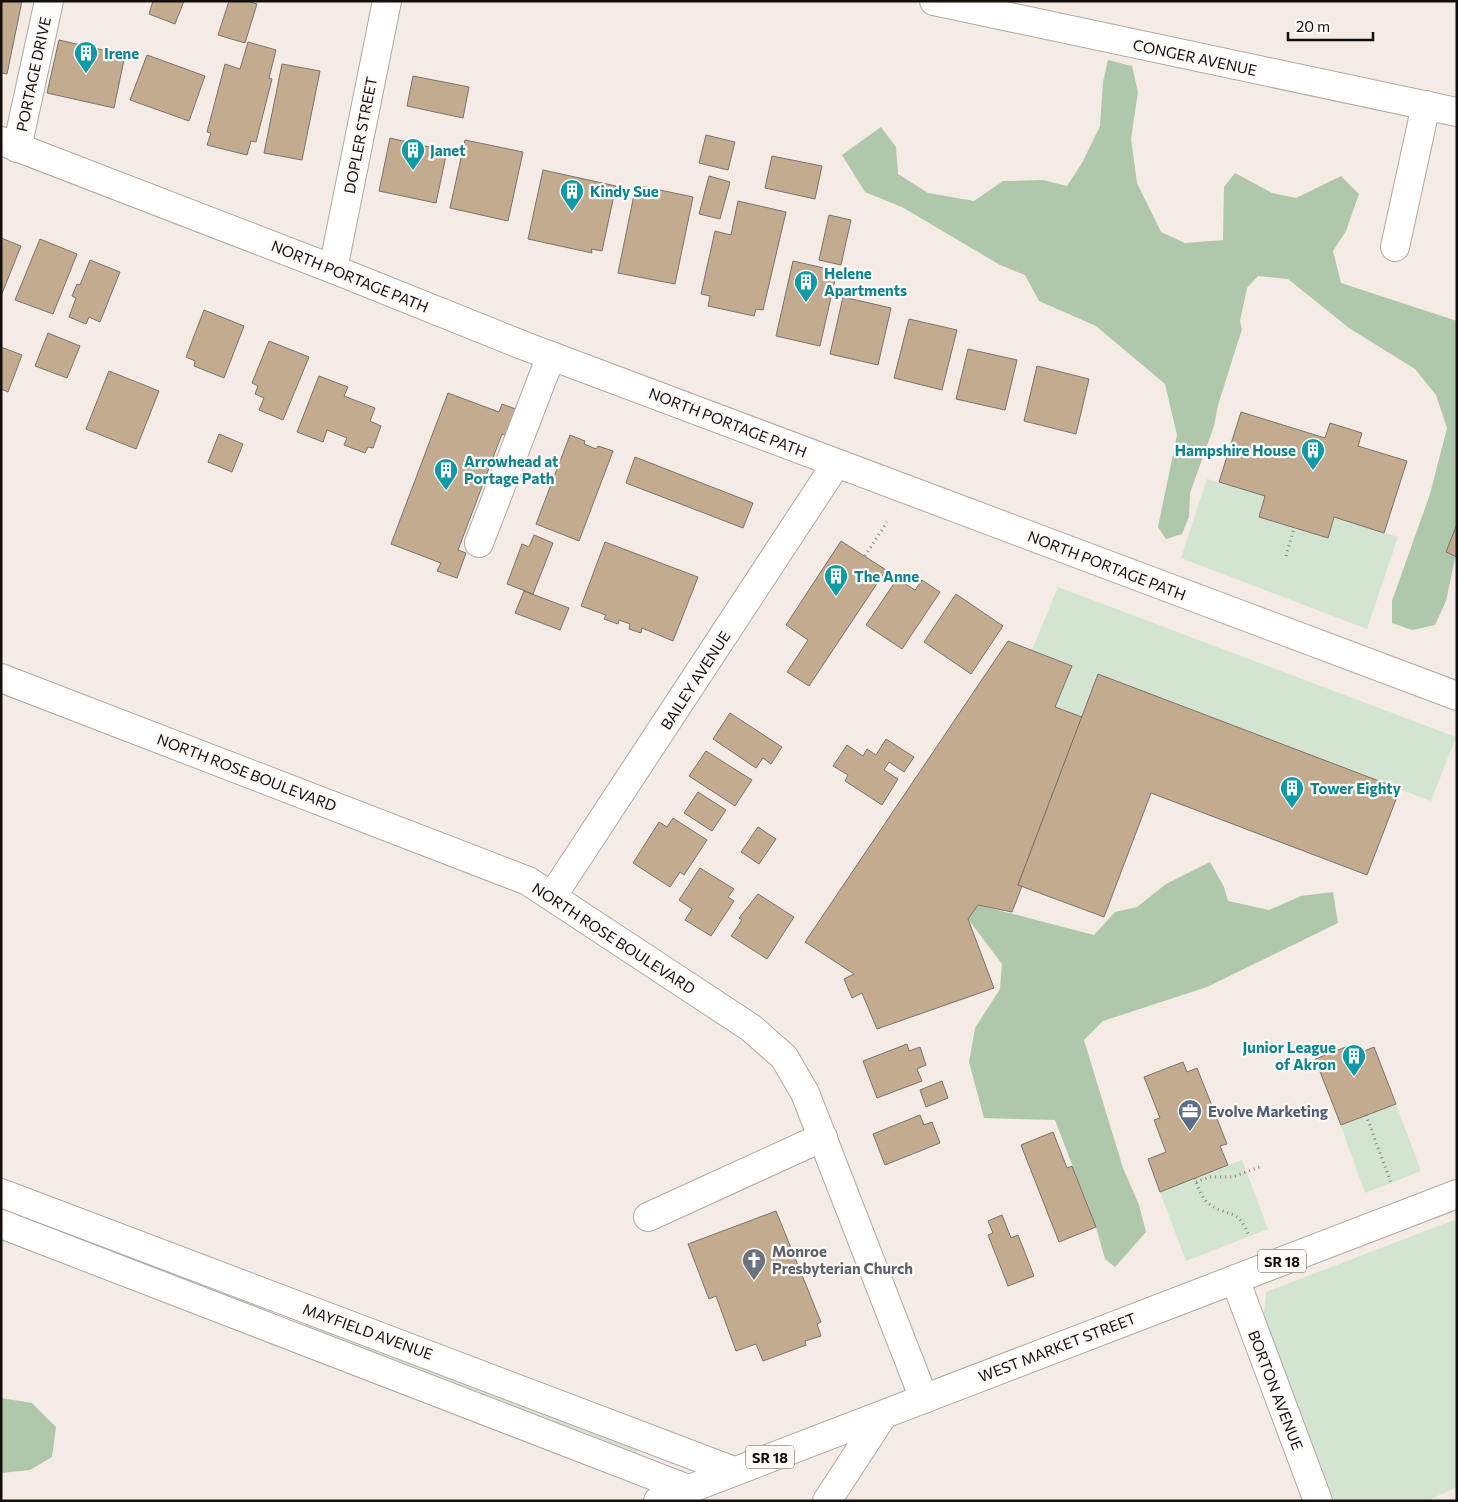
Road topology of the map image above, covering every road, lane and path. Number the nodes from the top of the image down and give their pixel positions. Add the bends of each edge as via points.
1 (49, 1) edge
2 (387, 1) edge
3 (934, 1) edge
4 (1426, 105) junction
5 (1457, 112) edge
6 (9, 144) edge
7 (1395, 247) dead end
8 (334, 269) junction
9 (551, 356) junction
10 (836, 464) junction
11 (888, 522) dead end
12 (1294, 528) dead end
13 (479, 544) dead end
14 (865, 556) dead end
15 (1286, 556) dead end
16 (1, 678) edge
17 (1457, 696) edge
18 (553, 895) junction
19 (1366, 1115) dead end
20 (823, 1137) junction
21 (1262, 1166) dead end
22 (1391, 1183) dead end
23 (1, 1193) edge
24 (1457, 1194) edge
25 (648, 1217) dead end
26 (1, 1224) edge
27 (1250, 1237) dead end
28 (1235, 1279) junction
29 (292, 1303) junction
30 (282, 1332) junction
31 (924, 1399) junction
32 (883, 1415) junction
33 (734, 1471) junction
34 (688, 1489) junction
35 (658, 1501) edge
36 (827, 1501) edge
37 (1318, 1501) edge

1 - 6 street, PORTAGE DRIVE
2 - 8 street, DOPLER STREET
3 - 4 street, CONGER AVENUE
4 - 5 street, CONGER AVENUE
4 - 7 street
6 - 8 street, NORTH PORTAGE PATH
8 - 9 street, NORTH PORTAGE PATH
9 - 10 street, NORTH PORTAGE PATH
9 - 13 street
10 - 17 street, NORTH PORTAGE PATH
10 - 18 street, BAILEY AVENUE
11 - 14 path
12 - 15 path
16 - 18 street, NORTH ROSE BOULEVARD via 450,849 528,881
18 - 20 street, NORTH ROSE BOULEVARD via 743,1022 772,1045 792,1068
19 - 22 path
20 - 25 street
20 - 31 street, NORTH ROSE BOULEVARD
21 - 27 path via 1233,1177 1195,1180 1200,1194 1208,1203 1237,1216
23 - 29 street, MAYFIELD AVENUE
24 - 28 street, WEST MARKET STREET / SR 18
26 - 30 street, MAYFIELD AVENUE
28 - 31 street, WEST MARKET STREET / SR 18
28 - 37 street, BORTON AVENUE
29 - 30 street
29 - 33 street, MAYFIELD AVENUE
30 - 34 street, MAYFIELD AVENUE
31 - 32 street, WEST MARKET STREET / SR 18
32 - 33 street, WEST MARKET STREET / SR 18
32 - 36 street
33 - 34 street, WEST MARKET STREET / SR 18
34 - 35 street, WEST MARKET STREET / SR 18

